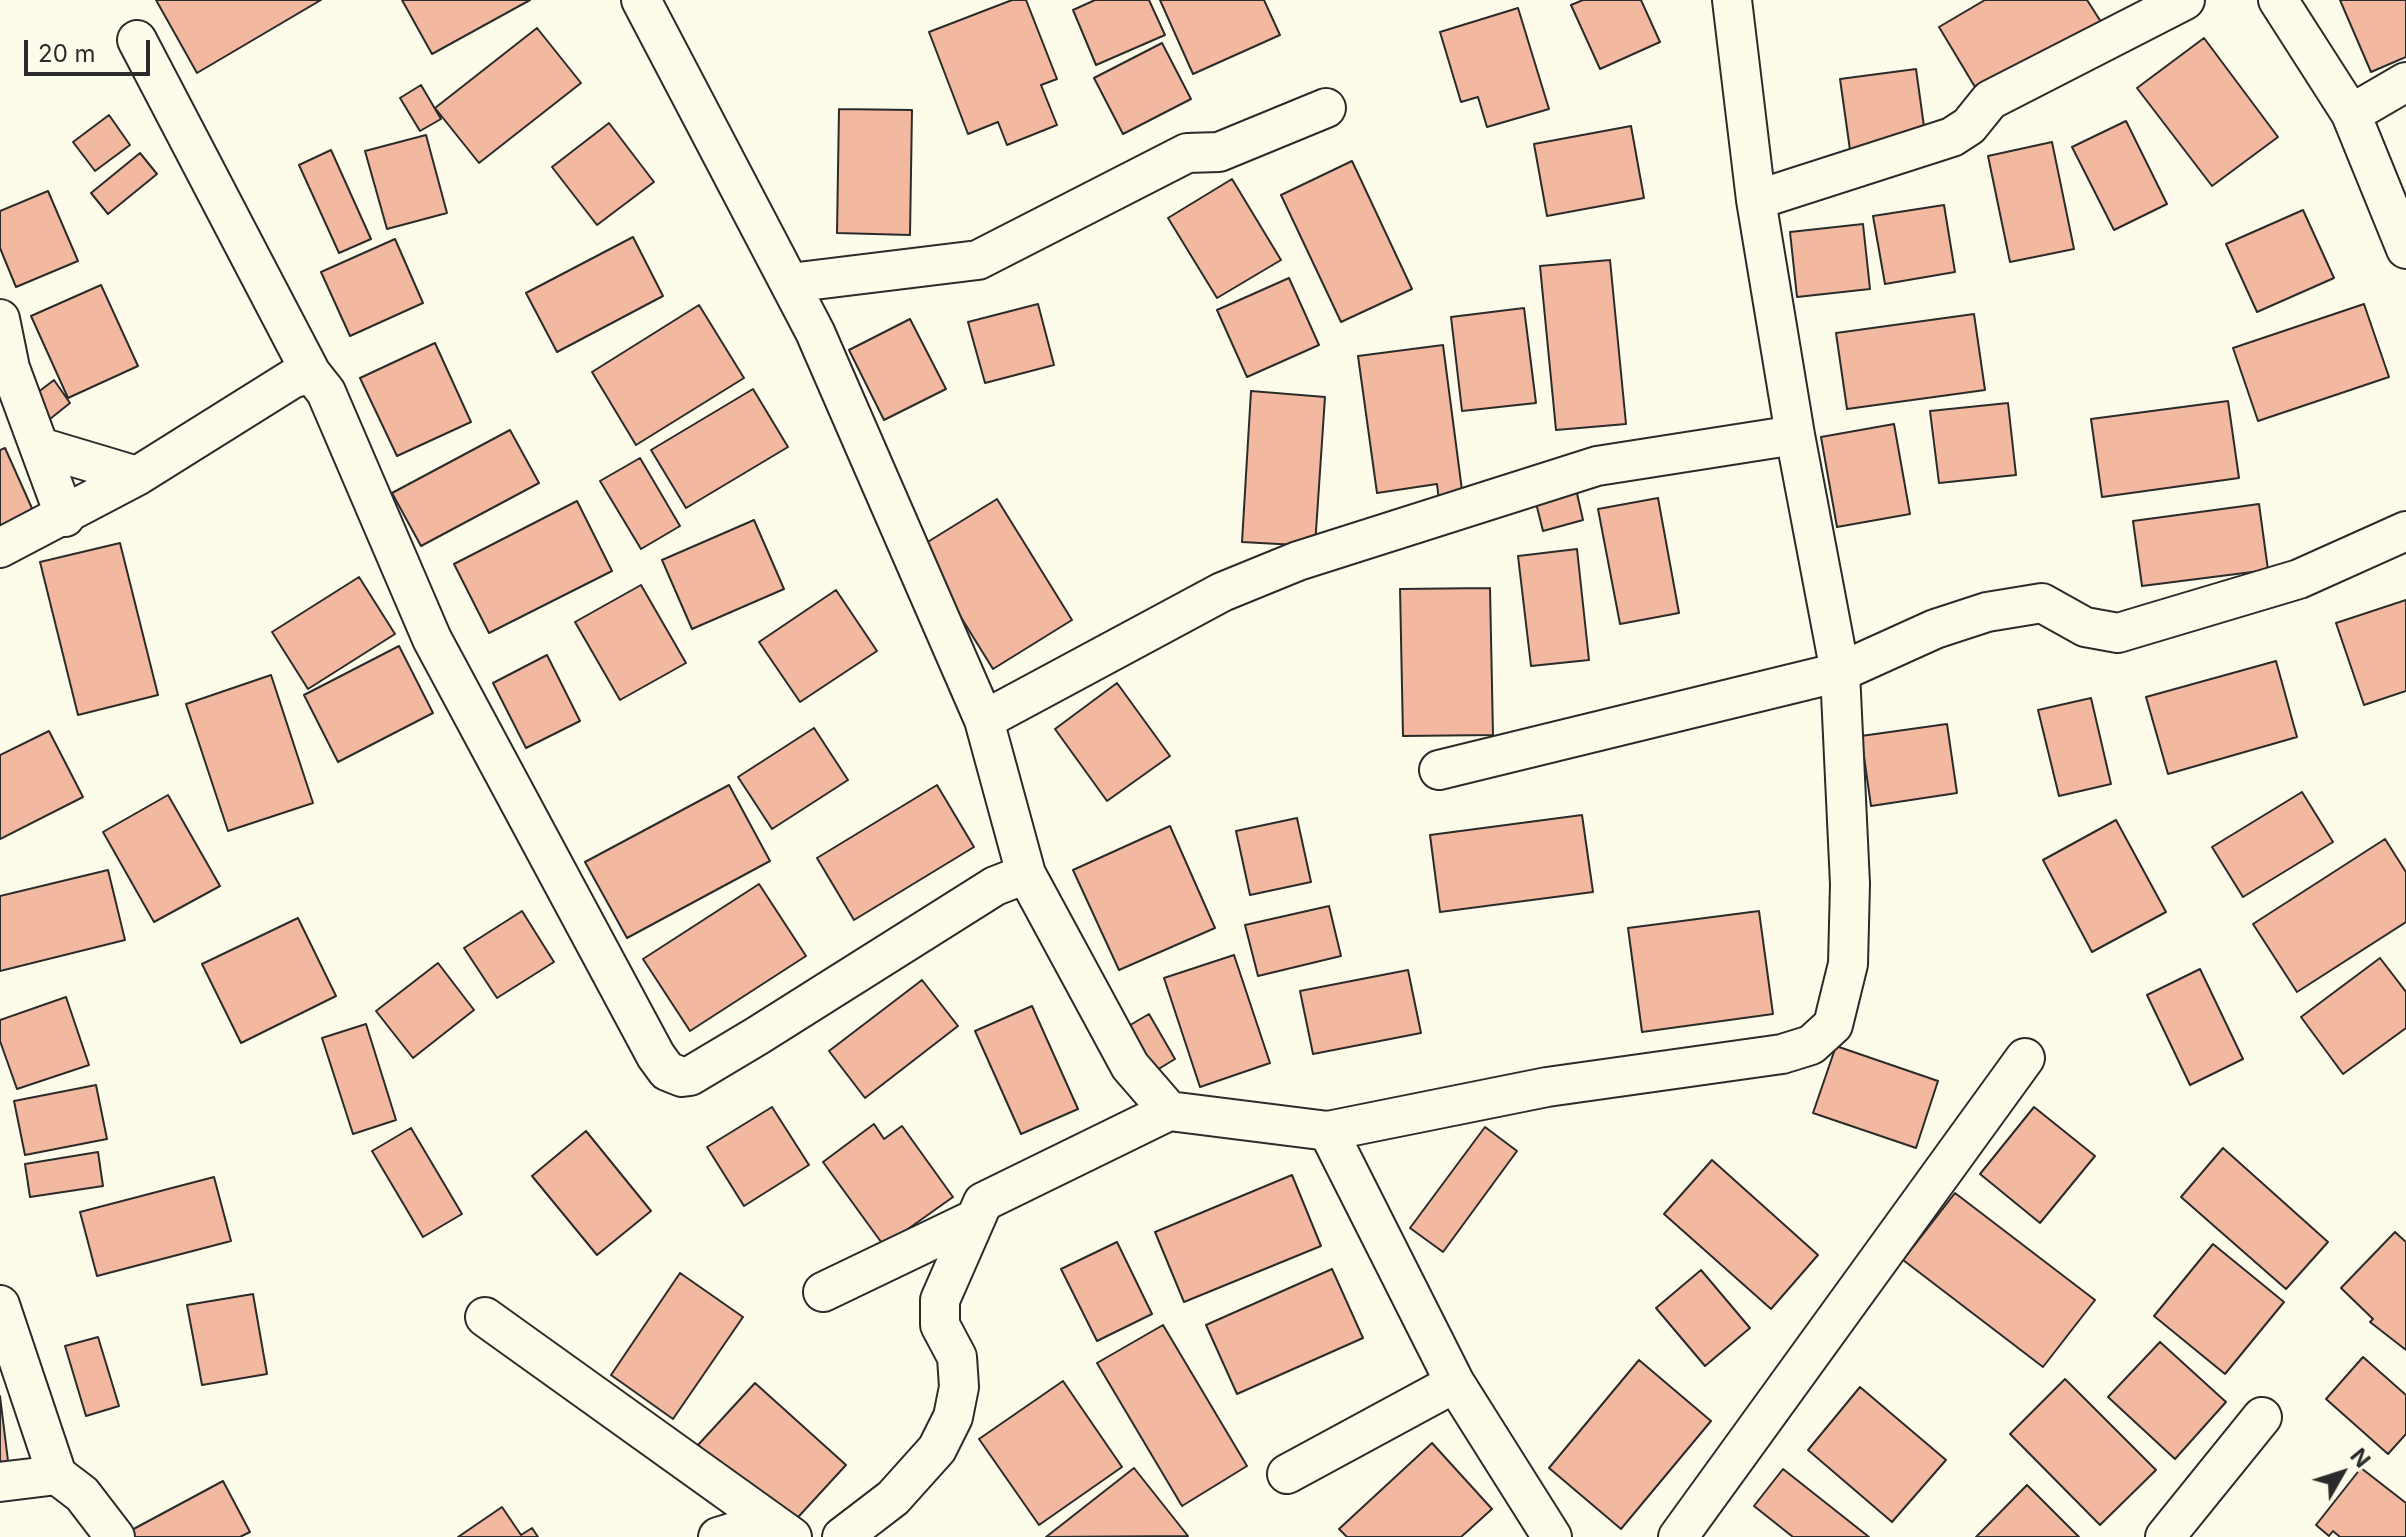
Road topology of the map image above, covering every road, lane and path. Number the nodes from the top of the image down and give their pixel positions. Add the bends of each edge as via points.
1 (641, 0) edge
2 (1732, 0) edge
3 (2185, 0) edge
4 (2278, 0) edge
5 (137, 40) dead end
6 (2406, 82) edge
7 (1326, 108) dead end
8 (2351, 114) junction
9 (1756, 200) junction
10 (2406, 249) edge
11 (790, 283) junction
12 (0, 319) edge
13 (311, 373) junction
14 (1795, 435) junction
15 (40, 447) junction
16 (137, 476) junction
17 (65, 517) junction
18 (2406, 531) edge
19 (0, 548) edge
20 (1840, 672) junction
21 (984, 720) junction
22 (1439, 770) dead end
23 (1026, 874) junction
24 (2025, 1058) dead end
25 (1169, 1111) junction
26 (1328, 1131) junction
27 (973, 1220) junction
28 (823, 1292) dead end
29 (0, 1305) edge
30 (485, 1317) dead end
31 (1455, 1383) junction
32 (2262, 1417) dead end
33 (1287, 1474) dead end
34 (57, 1475) junction
35 (0, 1482) edge
36 (115, 1537) edge
37 (718, 1537) edge
38 (789, 1537) edge
39 (842, 1537) edge
40 (1552, 1537) edge
41 (1678, 1537) edge
42 (2165, 1537) edge

1 - 11 street
2 - 9 street
3 - 9 street via 1990,100 1952,137
4 - 8 street
5 - 13 street
6 - 8 street
7 - 11 street via 1219,152 1187,153 978,260
8 - 10 street
9 - 14 street
11 - 21 street
12 - 15 street via 10,368
13 - 16 street via 292,379
13 - 23 street via 326,392 432,639 667,1071 690,1076 995,886
14 - 20 street
14 - 21 street via 1597,466 1298,561 1222,592
15 - 16 street
15 - 17 street
16 - 17 street
17 - 19 street
18 - 20 street via 2299,579 2118,633 2085,627 2042,603 1987,612 1935,629
20 - 22 street
20 - 26 street via 1850,884 1848,964 1833,1025 1811,1045 1782,1054 1547,1087
21 - 23 street
23 - 25 street via 1130,1066
24 - 41 street
25 - 26 street
25 - 27 street via 983,1202
26 - 31 street
27 - 28 street
27 - 39 street via 938,1314 957,1357 953,1417 937,1449 893,1498
29 - 34 street
30 - 38 street
31 - 33 street
31 - 40 street
32 - 42 street
34 - 35 street
34 - 36 street via 82,1494
37 - 38 street via 747,1528

